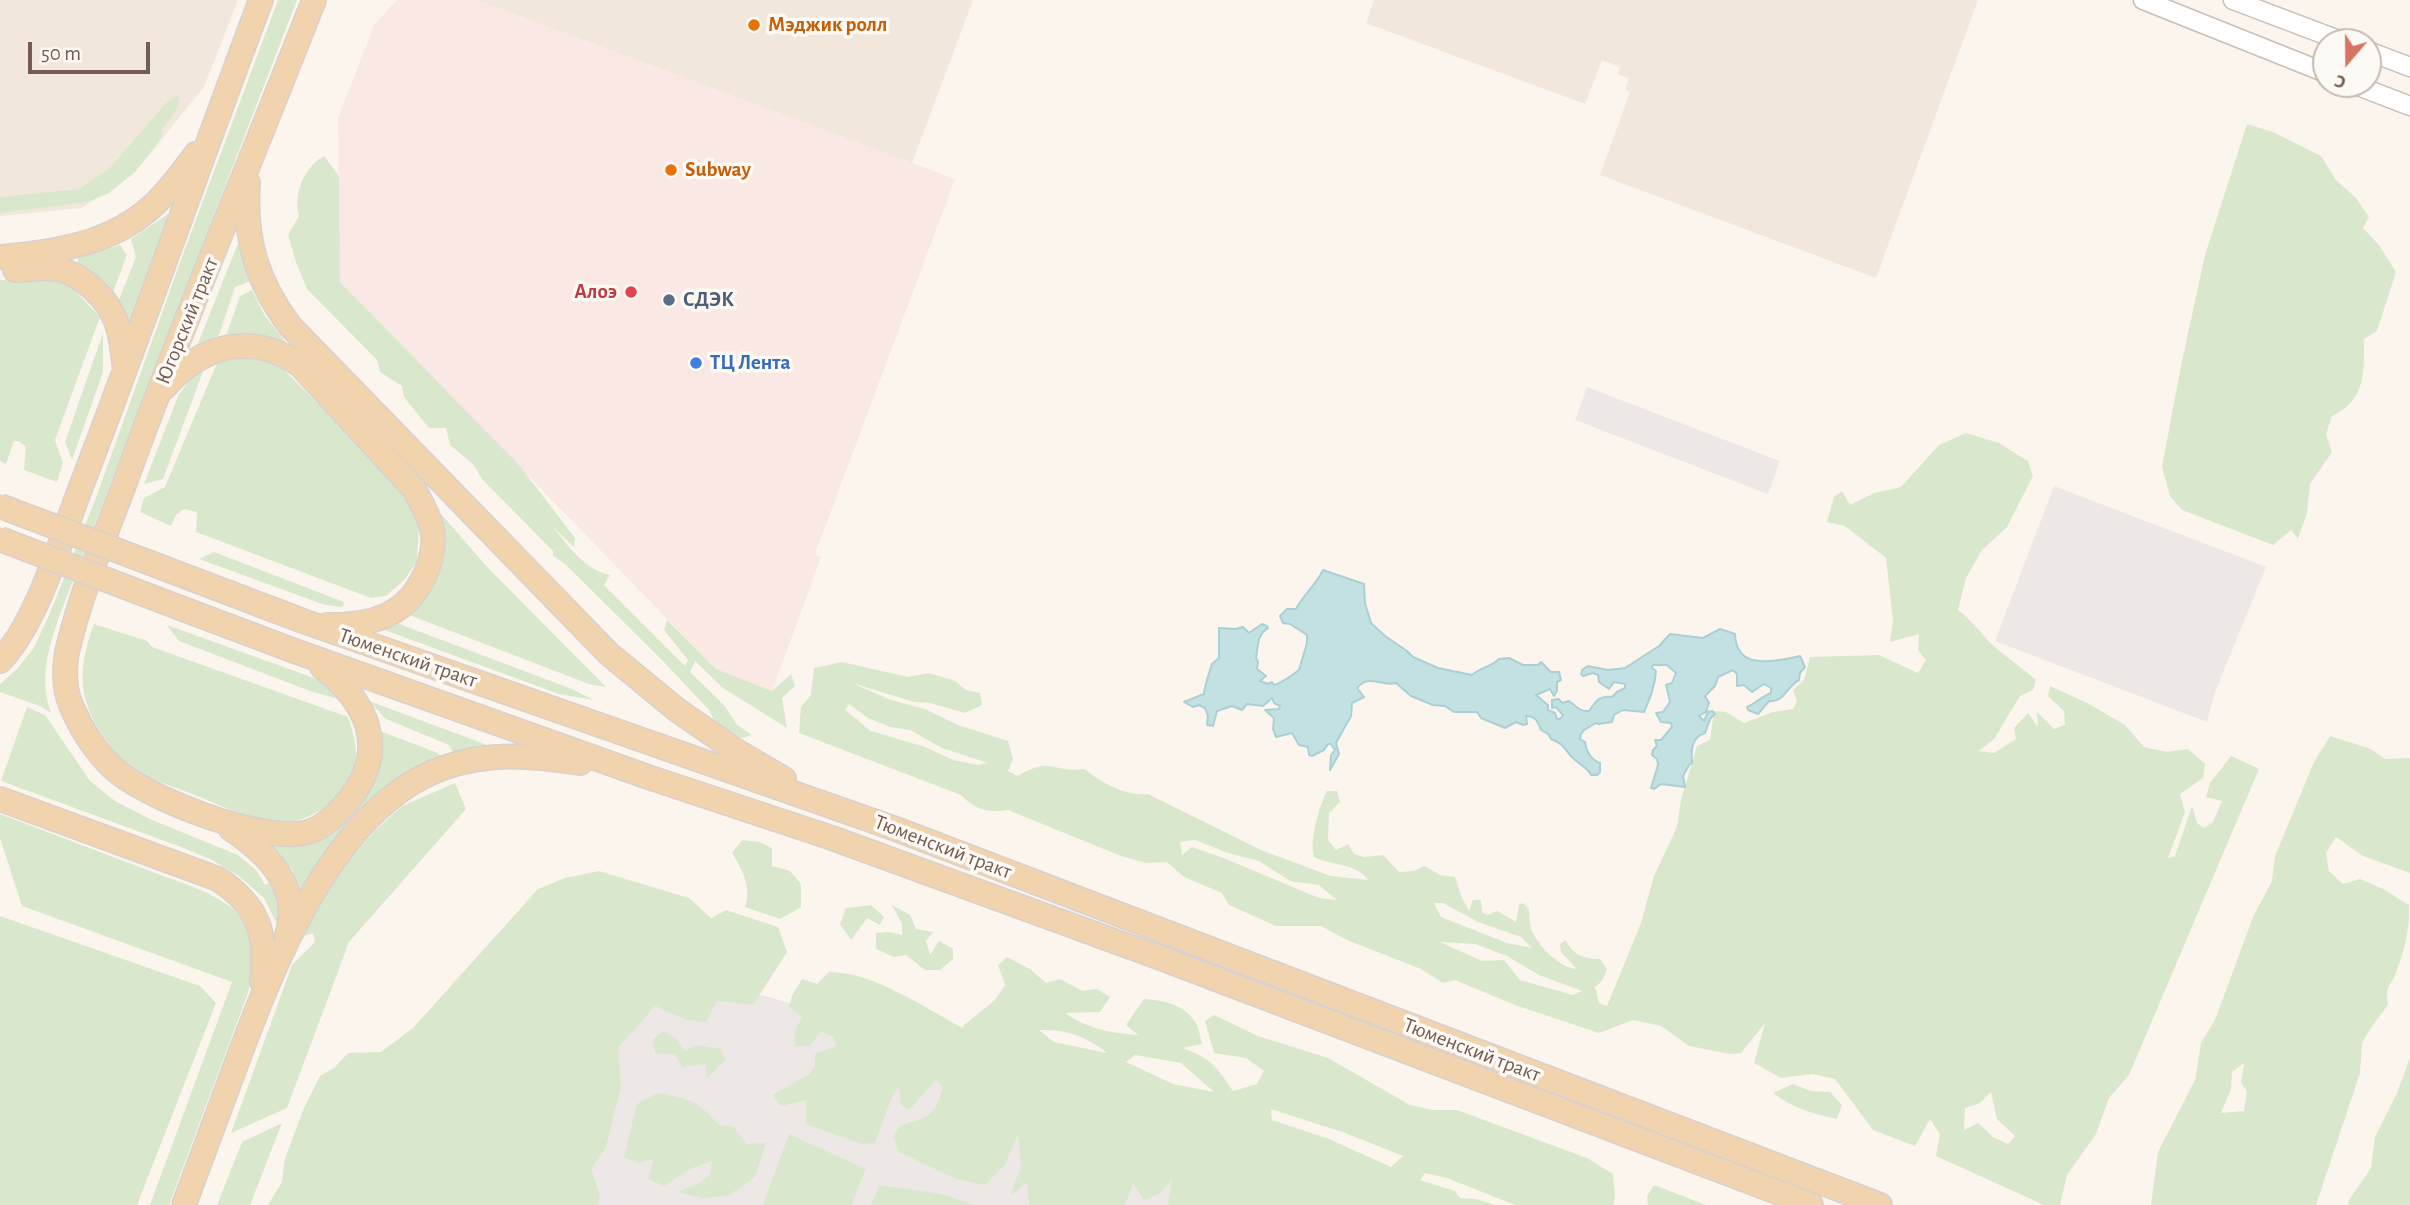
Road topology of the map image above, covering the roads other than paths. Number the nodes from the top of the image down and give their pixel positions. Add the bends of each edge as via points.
1 (261, 0) edge
2 (314, 0) edge
3 (2143, 0) edge
4 (2233, 0) edge
5 (2312, 30) edge
6 (2382, 56) edge
7 (2410, 67) edge
8 (2312, 68) edge
9 (2382, 95) edge
10 (221, 104) junction
11 (2410, 106) edge
12 (250, 164) junction
13 (0, 257) edge
14 (0, 271) edge
15 (126, 372) junction
16 (157, 396) junction
17 (0, 506) edge
18 (0, 540) edge
19 (303, 621) junction
20 (292, 650) junction
21 (0, 661) edge
22 (648, 777) junction
23 (0, 799) edge
24 (220, 821) junction
25 (896, 829) junction
26 (281, 954) junction
27 (261, 999) junction
28 (184, 1205) edge
29 (1811, 1205) edge
30 (1880, 1205) edge

1 - 10 main road, Югорский тракт
2 - 12 main road, Югорский тракт
3 - 8 street
4 - 5 street
6 - 7 street
9 - 11 street
10 - 13 main road via 197,153 165,194 130,224 61,251
10 - 15 main road, Югорский тракт
12 - 16 main road, Югорский тракт
12 - 25 main road via 246,205 254,261 272,302 290,327 638,680 738,752 794,785
14 - 15 main road via 51,268 89,285 112,312
15 - 21 main road, Югорский тракт via 26,626
16 - 19 main road via 189,363 217,349 261,347 285,355 414,489 433,531 432,555 416,591 388,616 370,621 347,625
16 - 24 main road, Югорский тракт via 68,645 65,672 70,703 96,749 114,769 138,785
17 - 19 main road, Тюменский тракт, bridge
18 - 20 main road, Тюменский тракт, bridge
19 - 25 main road, Тюменский тракт
20 - 22 main road, Тюменский тракт
20 - 24 main road via 323,667 357,702 371,742 369,767 339,813 304,833 251,830
22 - 26 main road via 509,755 442,769 384,804 349,839
22 - 29 main road, Тюменский тракт via 832,838 1145,953
23 - 27 main road via 218,879 233,889 246,901 261,928 265,955
24 - 26 main road via 268,858 284,881 290,924
25 - 30 main road, Тюменский тракт
26 - 27 main road
27 - 28 main road

